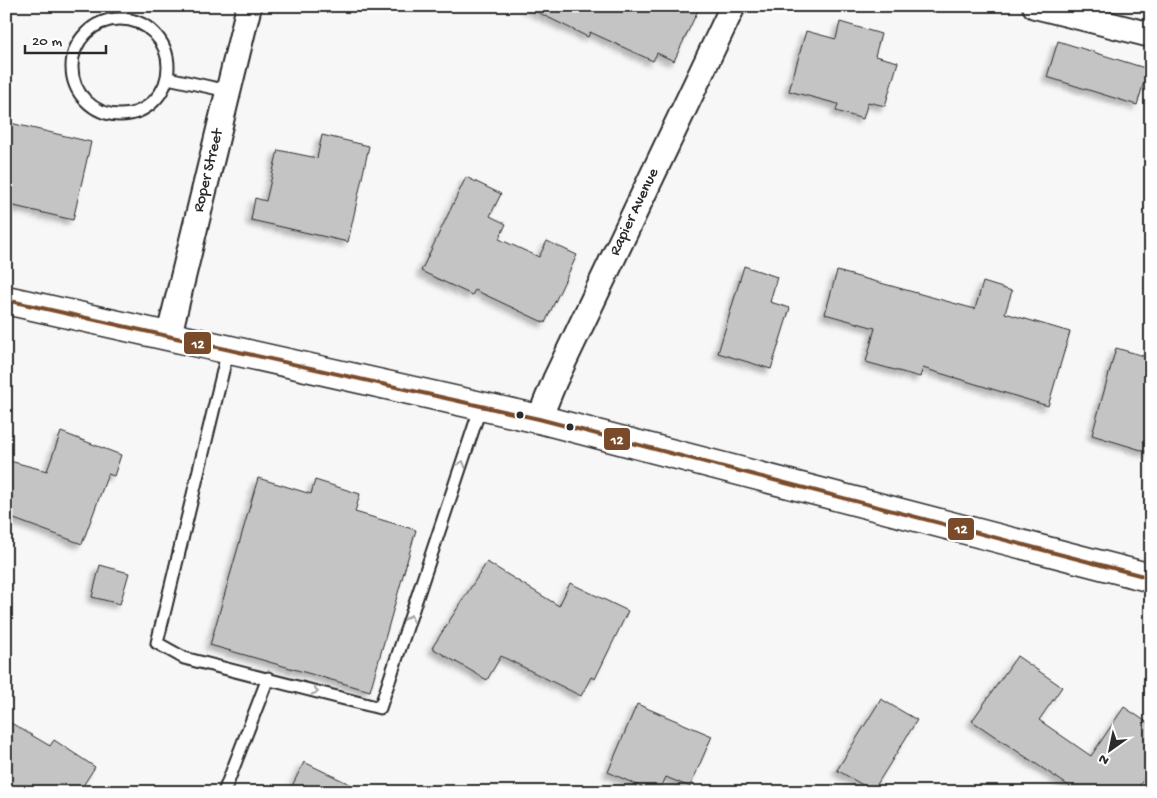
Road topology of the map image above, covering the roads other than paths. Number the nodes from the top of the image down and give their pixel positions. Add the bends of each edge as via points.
1 (249, 6) edge
2 (733, 6) edge
3 (1035, 6) edge
4 (1151, 35) edge
5 (168, 78) junction
6 (228, 91) junction
7 (6, 300) edge
8 (168, 335) junction
9 (228, 348) junction
10 (481, 406) junction
11 (538, 419) junction
12 (1151, 578) edge
13 (268, 678) junction
14 (224, 792) edge

1 - 6 street, Roper Street
2 - 11 street, Rapier Avenue
3 - 4 street
5 - 5 lane via 169,62 165,47 144,24 113,18 85,32 76,45 72,77 78,92 89,105 104,113 120,116 150,106
5 - 6 lane
6 - 8 street, Roper Street
7 - 8 main road
8 - 9 main road
9 - 10 main road
9 - 13 lane via 157,643 184,658
10 - 11 main road
13 -> 10 lane via 380,708
11 - 12 main road
13 - 14 lane

